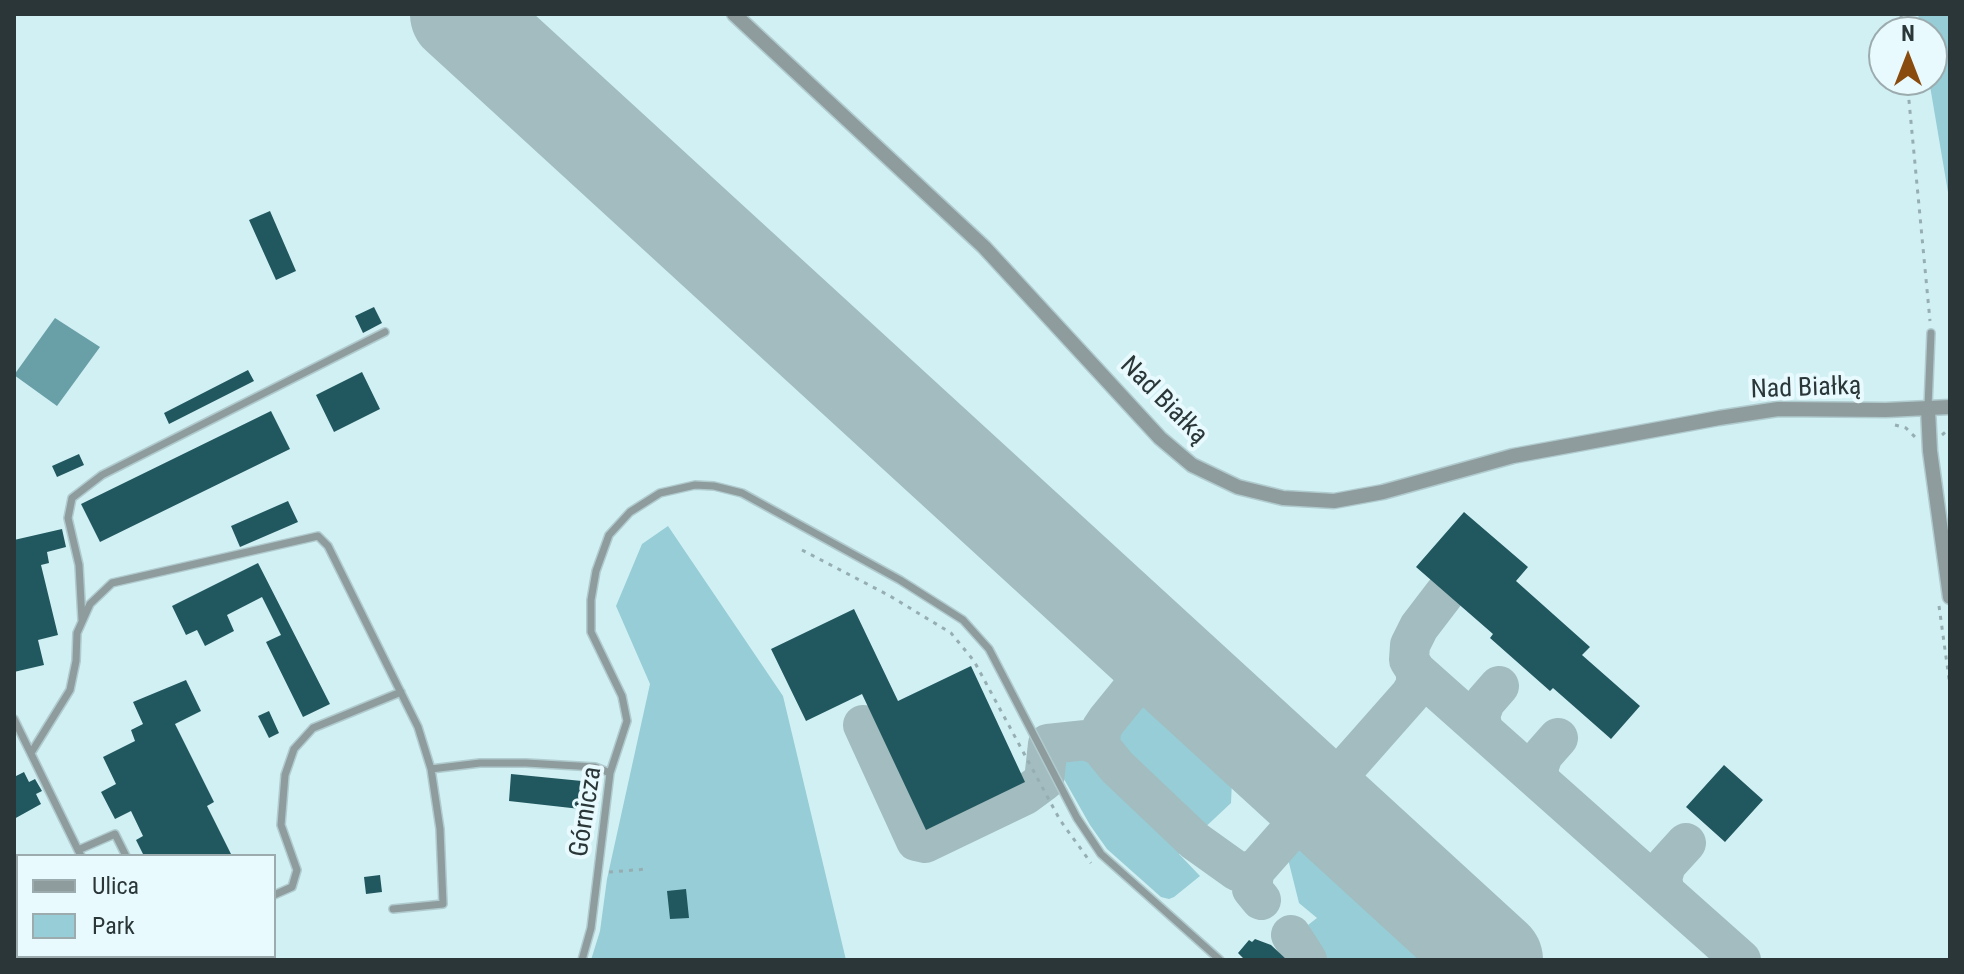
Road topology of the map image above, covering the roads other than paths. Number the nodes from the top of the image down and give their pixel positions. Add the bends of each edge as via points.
1 (734, 14) edge
2 (385, 332) dead end
3 (1931, 333) road end
4 (1950, 407) edge
5 (1928, 409) junction
6 (1950, 597) edge
7 (82, 622) junction
8 (401, 692) junction
9 (14, 719) edge
10 (31, 753) junction
11 (431, 769) junction
12 (610, 773) junction
13 (79, 853) edge
14 (125, 854) edge
15 (276, 894) edge
16 (393, 909) dead end
17 (582, 960) edge
18 (1220, 960) edge

1 - 5 street, Nad Białką via 984,247 1160,438 1192,465 1238,487 1283,498 1334,501 1513,456 1719,418 1778,409
2 - 7 lane via 102,475 72,498 68,518 79,565
3 - 5 lane
4 - 5 street, Nad Białką
5 - 6 street
7 - 8 lane via 90,604 112,583 318,536 328,546
7 - 10 lane via 70,690
8 - 11 lane
8 - 15 lane via 313,728 294,749 285,775 281,825 297,870 292,887
9 - 10 lane
10 - 13 lane
11 - 12 lane via 526,763 595,767
11 - 16 lane via 443,904
12 - 17 lane, Górnicza via 591,928
12 - 18 lane, Górnicza via 627,712 591,632 592,586 603,548 630,512 674,488 714,486 742,493 963,620 989,649 1101,854
13 - 14 lane via 115,834

